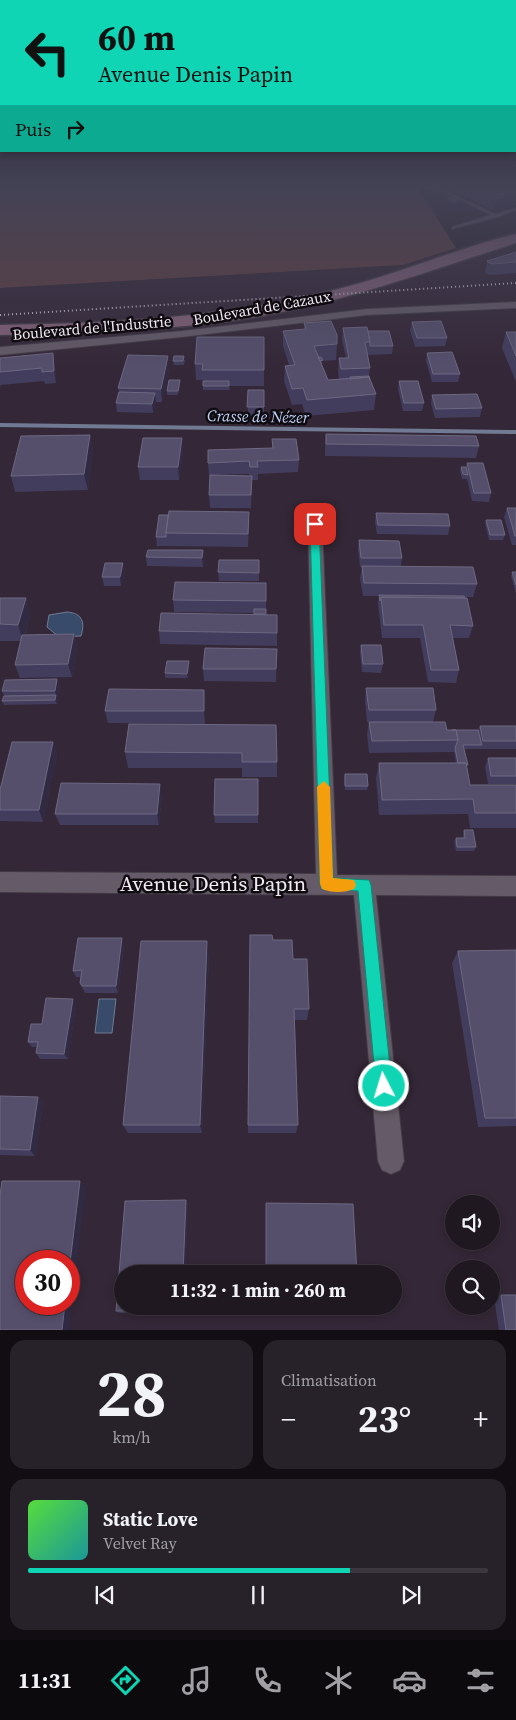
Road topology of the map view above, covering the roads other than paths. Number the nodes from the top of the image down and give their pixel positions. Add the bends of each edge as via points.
1 (478, 250) edge
2 (516, 305) edge
3 (0, 330) edge
4 (0, 351) edge
5 (315, 524) dead end
6 (0, 882) edge
7 (327, 884) junction
8 (364, 885) junction
9 (516, 886) edge
10 (391, 1161) dead end

1 - 3 main road, Boulevard de Cazaux via 360,288 251,313 119,328
2 - 4 street, Boulevard de l'Industrie via 418,308
5 - 7 street
6 - 7 street, Avenue Denis Papin
7 - 8 street, Avenue Denis Papin
8 - 9 street, Avenue Denis Papin
8 - 10 street

